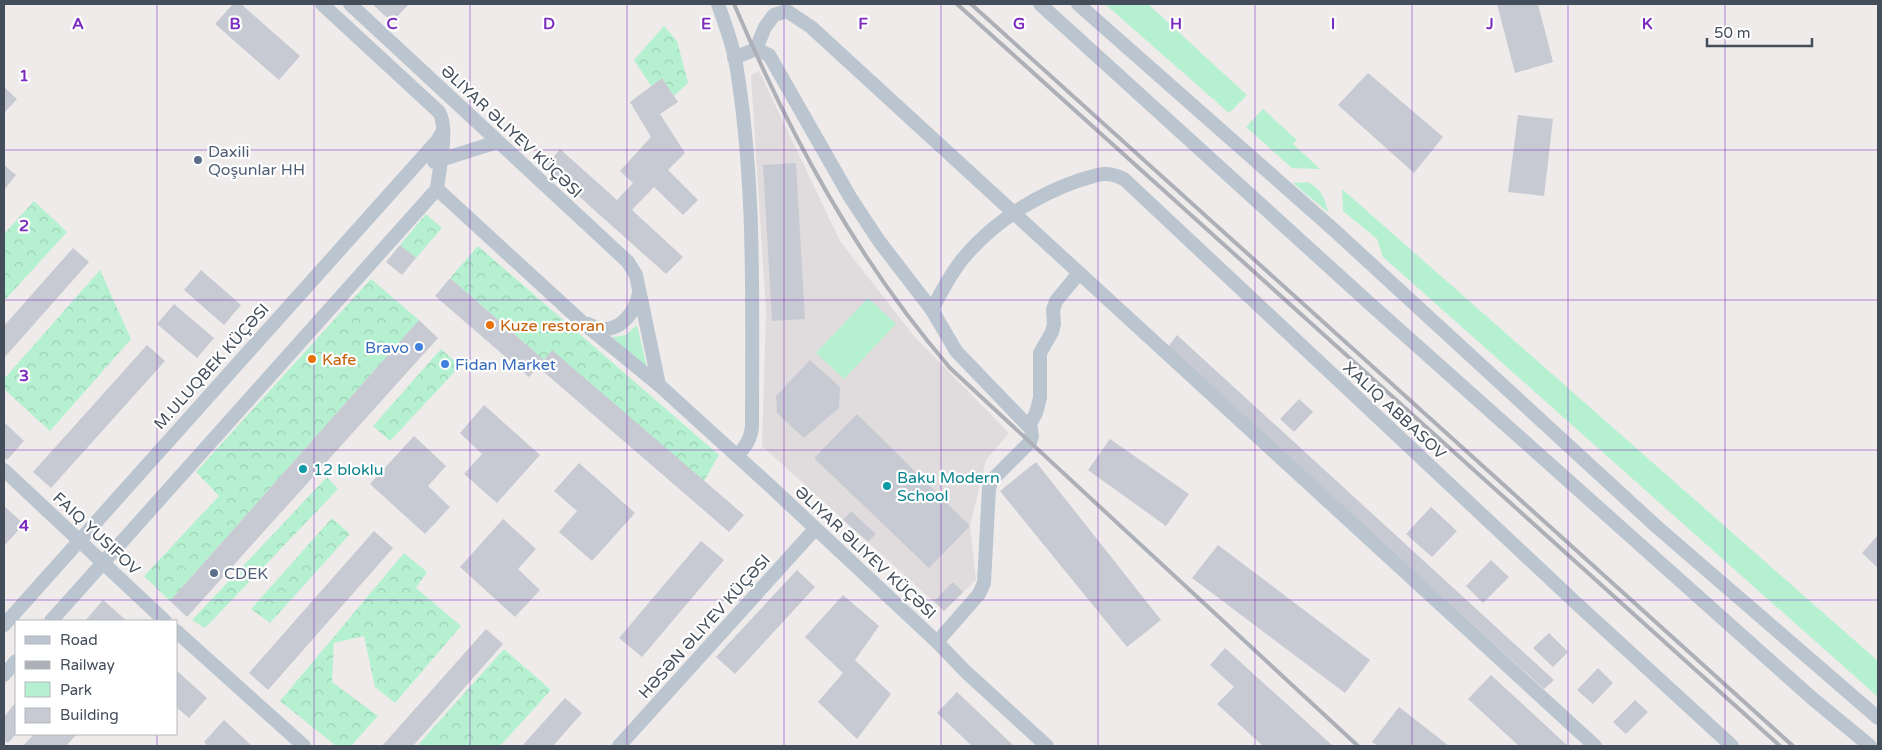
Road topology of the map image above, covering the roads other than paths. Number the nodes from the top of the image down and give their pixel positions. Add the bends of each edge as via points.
1 (322, 4) edge
2 (350, 4) edge
3 (718, 4) edge
4 (1040, 4) edge
5 (1078, 4) edge
6 (756, 50) junction
7 (734, 58) junction
8 (443, 130) junction
9 (497, 142) junction
10 (440, 160) junction
11 (412, 169) junction
12 (437, 189) junction
13 (1014, 213) junction
14 (1079, 272) junction
15 (639, 290) junction
16 (932, 310) junction
17 (582, 322) junction
18 (659, 385) junction
19 (1029, 426) junction
20 (737, 456) junction
21 (4, 470) edge
22 (815, 529) junction
23 (79, 540) junction
24 (102, 563) junction
25 (52, 620) edge
26 (164, 620) edge
27 (4, 625) edge
28 (178, 633) edge
29 (937, 642) junction
30 (15, 662) edge
31 (4, 675) edge
32 (1878, 718) edge
33 (304, 746) edge
34 (619, 746) edge
35 (1047, 746) edge
36 (1595, 746) edge
37 (1732, 746) edge
38 (1870, 746) edge

1 - 8 street via 439,112
2 - 9 street, ƏLIYAR ƏLIYEV KÜÇƏSI
3 - 7 street
4 - 38 street via 1375,309 1798,686
5 - 32 street via 1334,230 1657,527
6 - 7 street
6 - 13 street via 765,27 774,15 787,11 797,16
6 - 16 street via 769,55 850,197
7 - 20 street via 745,133 752,310 751,436
8 - 10 street
8 - 11 street, M.ULUQBEK KÜÇƏSI
9 - 10 street
9 - 15 street, ƏLIYAR ƏLIYEV KÜÇƏSI via 628,262 636,275
10 - 11 street
10 - 12 street
11 - 23 street, M.ULUQBEK KÜÇƏSI
12 - 17 street, ƏLIYAR ƏLIYEV KÜÇƏSI
12 - 24 street
13 - 14 street
13 - 16 street via 967,254 954,270
13 - 37 street via 1061,186 1104,174 1124,179
14 - 19 street via 1056,300 1052,332 1040,353 1040,398
14 - 36 street
15 - 17 street via 637,304 614,328 602,329
15 - 18 street, ƏLIYAR ƏLIYEV KÜÇƏSI
16 - 19 street via 956,351
17 - 18 street, ƏLIYAR ƏLIYEV KÜÇƏSI
18 - 20 street, ƏLIYAR ƏLIYEV KÜÇƏSI
19 - 29 street via 1030,442 988,488 984,583 979,594
20 - 22 street, ƏLIYAR ƏLIYEV KÜÇƏSI
21 - 23 street, FAIQ YUSIFOV
22 - 29 street, ƏLIYAR ƏLIYEV KÜÇƏSI
22 - 34 street, HƏSƏN ƏLIYEV KÜÇƏSI
23 - 24 street, FAIQ YUSIFOV
23 - 27 street, M.ULUQBEK KÜÇƏSI
24 - 25 street
24 - 26 street, FAIQ YUSIFOV
28 - 33 street
29 - 35 street, ƏLIYAR ƏLIYEV KÜÇƏSI
30 - 31 street

